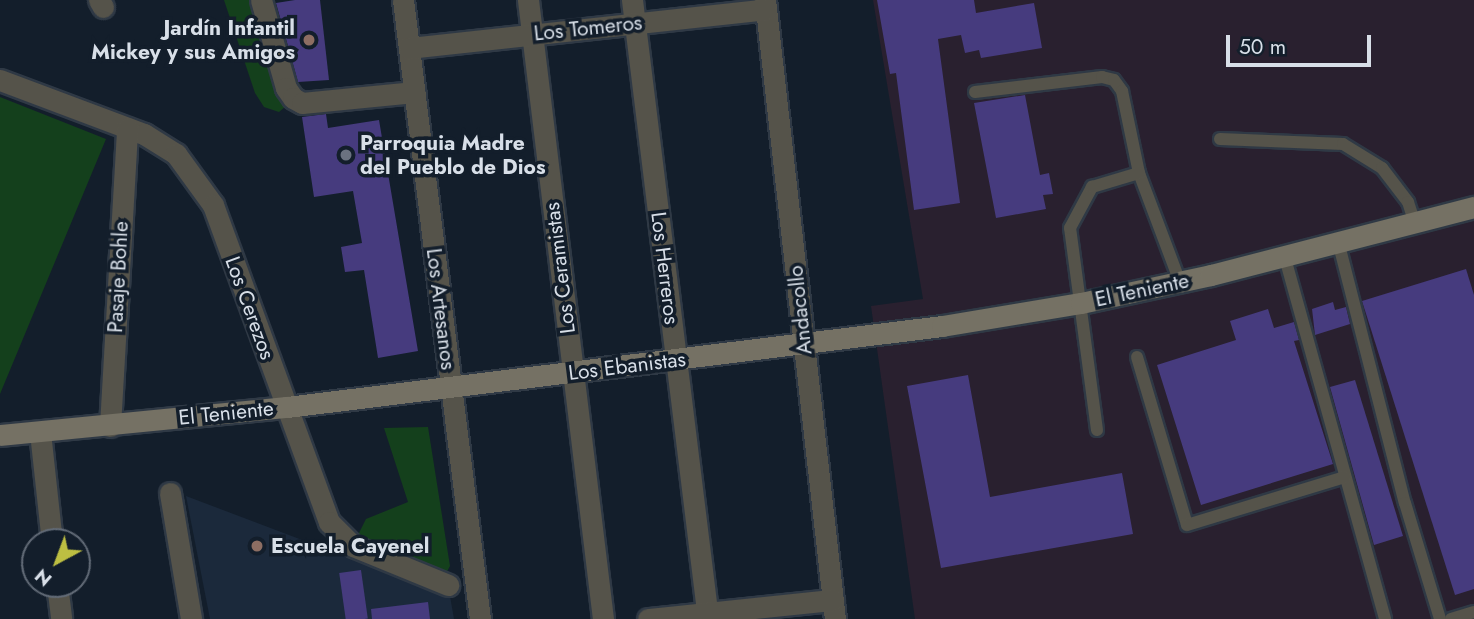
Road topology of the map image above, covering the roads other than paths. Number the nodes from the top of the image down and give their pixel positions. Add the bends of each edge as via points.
1 (261, 0) edge
2 (403, 0) edge
3 (528, 0) edge
4 (632, 0) edge
5 (766, 4) edge
6 (635, 23) junction
7 (532, 34) junction
8 (409, 48) junction
9 (0, 80) edge
10 (414, 92) junction
11 (975, 92) dead end
12 (127, 128) junction
13 (1220, 139) dead end
14 (1139, 173) junction
15 (1474, 207) edge
16 (1415, 224) junction
17 (1339, 245) junction
18 (1285, 258) junction
19 (1180, 282) junction
20 (1081, 303) junction
21 (804, 345) junction
22 (1137, 357) dead end
23 (676, 360) junction
24 (573, 373) junction
25 (451, 388) junction
26 (287, 407) junction
27 (110, 426) junction
28 (1097, 430) dead end
29 (40, 432) junction
30 (0, 435) edge
31 (1345, 477) junction
32 (170, 493) dead end
33 (50, 528) edge
34 (448, 585) dead end
35 (59, 598) edge
36 (834, 610) edge
37 (1474, 612) edge
38 (708, 616) edge
39 (61, 619) edge
40 (191, 619) edge
41 (480, 619) edge
42 (603, 619) edge
43 (648, 619) edge
44 (1385, 619) edge
45 (1440, 619) edge
46 (1451, 619) edge

1 - 10 street via 293,98 302,103
2 - 8 street, Los Artesanos
3 - 7 street, Los Ceramistas
4 - 6 street, Los Herreros
5 - 6 street, Los Tomeros
5 - 21 street, Andacollo
6 - 7 street, Los Tomeros
6 - 23 street, Los Herreros
7 - 8 street, Los Tomeros
7 - 24 street, Los Ceramistas
8 - 10 street, Los Artesanos
9 - 12 street, Los Cerezos
10 - 25 street, Los Artesanos
11 - 14 lane via 1102,77 1114,80 1122,91
12 - 26 street, Los Cerezos via 160,141 202,187
12 - 27 street, Pasaje Bohle
13 - 16 lane via 1343,144 1382,168 1408,202
14 - 19 lane
14 - 20 lane via 1092,187 1077,211 1069,243
15 - 16 main road, El Teniente
16 - 17 main road, El Teniente
17 - 18 main road, El Teniente
17 - 45 lane via 1405,503
18 - 19 main road, El Teniente
18 - 31 lane
19 - 20 main road, El Teniente
20 - 21 main road, El Teniente
20 - 28 lane
21 - 23 main road, Los Ebanistas
21 - 36 street, Andacollo
22 - 31 lane via 1187,525
23 - 24 main road, Los Ebanistas
23 - 38 street, Los Herreros
24 - 25 main road, Los Ebanistas
24 - 42 street, Los Ceramistas
25 - 26 main road, El Teniente
25 - 41 street, Los Artesanos
26 - 27 main road, El Teniente
26 - 34 street, Los Cerezos via 329,522 340,537 353,547
27 - 29 main road, El Teniente
29 - 30 main road, El Teniente
29 - 33 street
31 - 44 lane
32 - 40 street
35 - 39 street
36 - 38 street
37 - 46 lane
38 - 43 street

